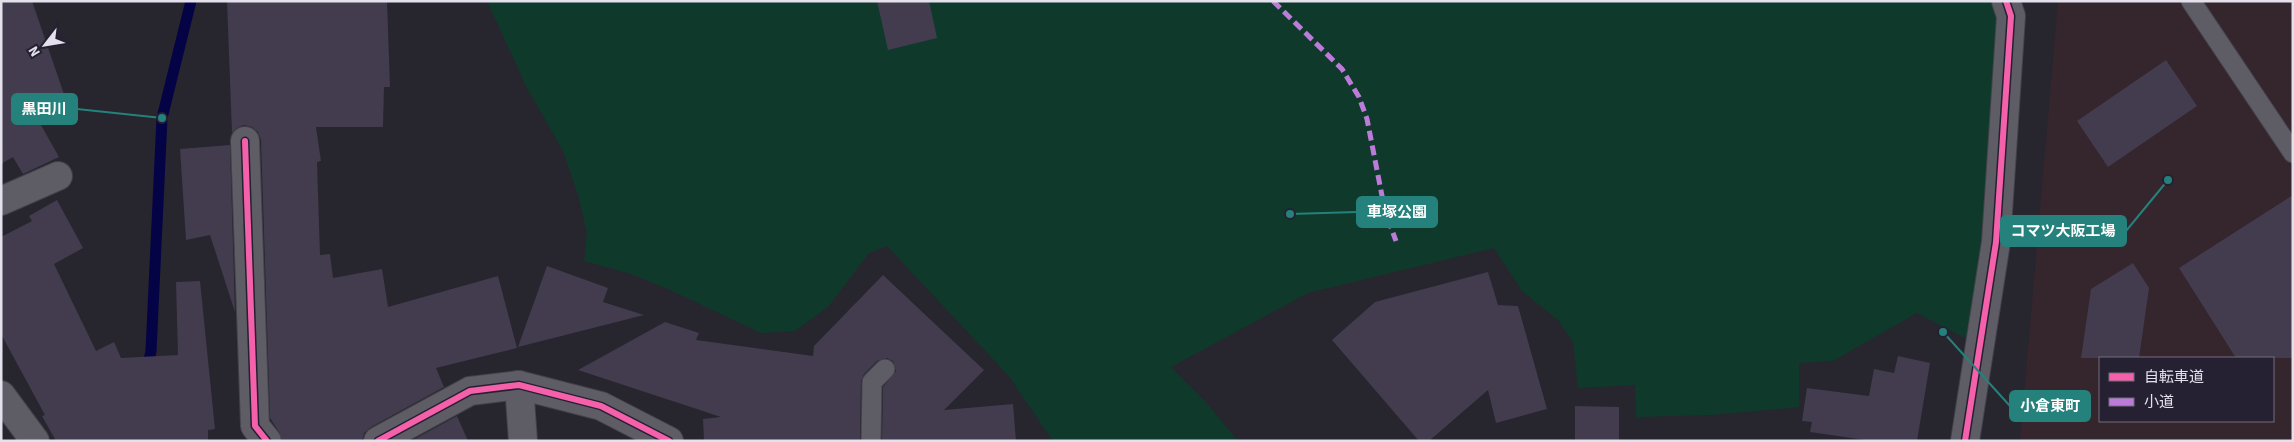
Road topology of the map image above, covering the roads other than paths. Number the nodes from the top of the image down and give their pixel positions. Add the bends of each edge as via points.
1 (2006, 1) edge
2 (2191, 1) edge
3 (245, 141) dead end
4 (2293, 153) edge
5 (58, 176) dead end
6 (1, 201) edge
7 (886, 369) dead end
8 (519, 385) junction
9 (1, 395) edge
10 (35, 441) edge
11 (267, 441) edge
12 (378, 441) edge
13 (523, 441) edge
14 (669, 441) edge
15 (871, 441) edge
16 (1965, 441) edge

1 - 16 street via 2011,16 1996,242
2 - 4 lane
3 - 11 street via 255,426
5 - 6 street
7 - 15 lane via 872,382
8 - 12 street via 470,392
8 - 13 street
8 - 14 street via 601,406
9 - 10 street

